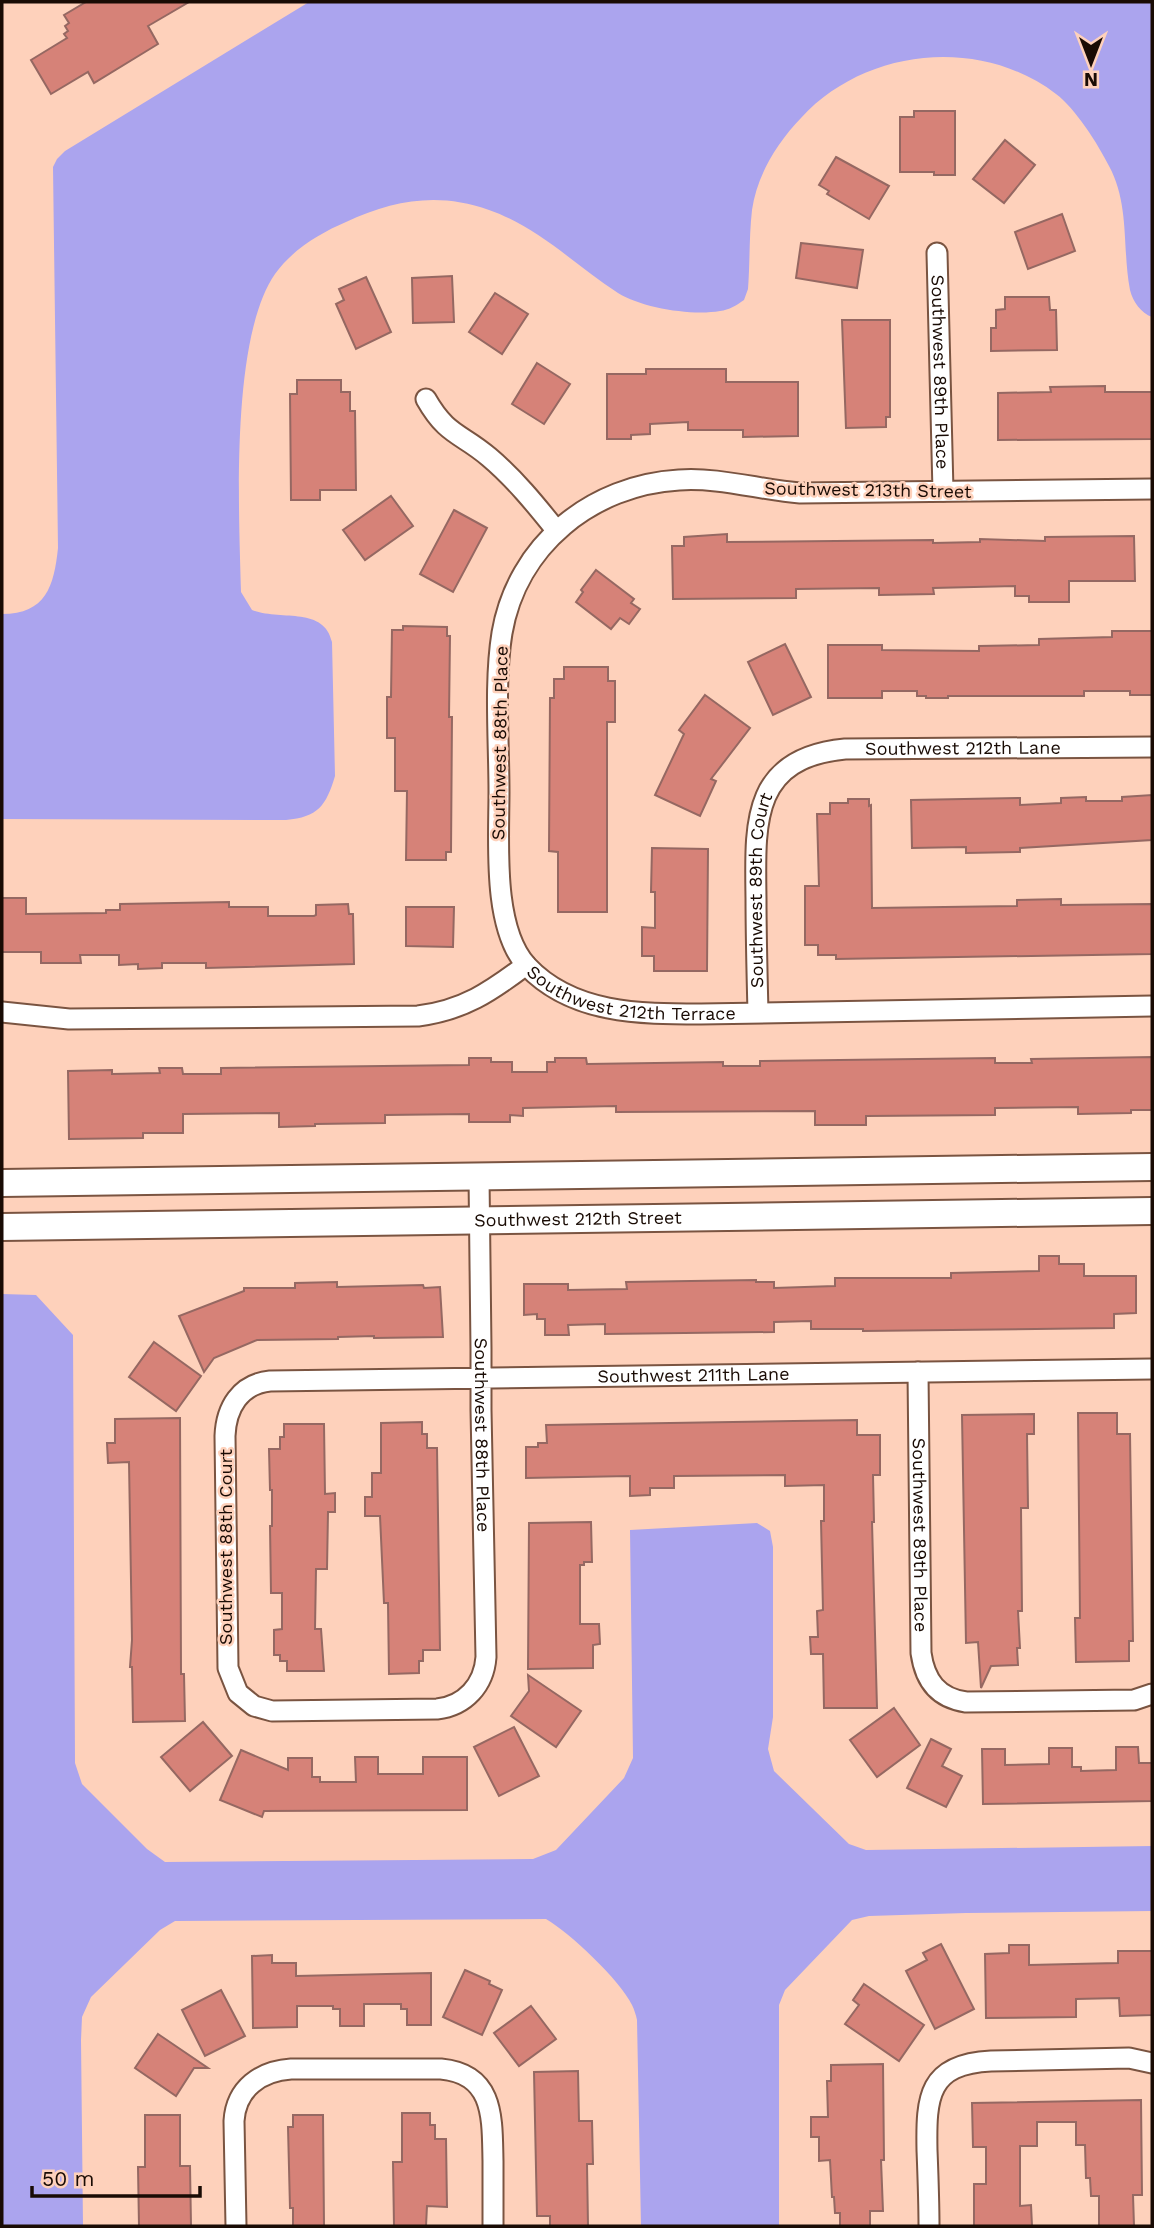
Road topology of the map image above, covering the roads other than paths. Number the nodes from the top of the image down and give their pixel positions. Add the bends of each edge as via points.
1 (937, 253) dead end
2 (426, 399) dead end
3 (1152, 489) edge
4 (943, 491) junction
5 (556, 530) junction
6 (1152, 747) edge
7 (782, 773) joint
8 (526, 965) junction
9 (1152, 1006) edge
10 (2, 1012) edge
11 (758, 1012) junction
12 (1152, 1167) edge
13 (480, 1176) junction
14 (2, 1183) edge
15 (1152, 1211) edge
16 (479, 1220) junction
17 (2, 1227) edge
18 (1152, 1368) edge
19 (918, 1372) junction
20 (481, 1377) junction
21 (239, 1396) joint
22 (1152, 1694) edge
23 (243, 1698) joint
24 (1152, 2063) edge
25 (236, 2226) edge
26 (493, 2226) edge
27 (929, 2226) edge

1 - 4 street, Southwest 89th Place
2 - 5 street via 437,419 489,457
3 - 4 street, Southwest 213th Street
4 - 5 street, Southwest 213th Street via 800,493 702,480 663,481 596,502
5 - 8 street, Southwest 88th Place via 515,592 500,652 499,876 509,931
6 - 7 street, Southwest 212th Lane via 845,749 812,754
7 - 11 street, Southwest 89th Court via 765,797 756,837
8 - 10 street, Southwest 212th Terrace via 481,997 418,1016 69,1019
8 - 11 street, Southwest 212th Terrace via 578,999 617,1011
9 - 11 street, Southwest 212th Terrace
12 - 13 street
13 - 14 street
13 - 16 street, Southwest 88th Place
15 - 16 street, Southwest 212th Street
16 - 17 street, Southwest 212th Street
16 - 20 street, Southwest 88th Place
18 - 19 street, Southwest 211th Lane
19 - 20 street, Southwest 211th Lane
19 - 22 street, Southwest 89th Place via 921,1654 931,1684 951,1699 966,1702 1134,1700
20 - 21 street, Southwest 211th Lane via 270,1381 257,1383
20 - 23 street, Southwest 88th Place via 486,1657 483,1675 473,1691 458,1703 437,1709 283,1712
21 - 23 street, Southwest 88th Court via 229,1409 225,1427 226,1656
24 - 27 street via 1129,2058 978,2062 962,2065 942,2078 926,2114
25 - 26 street via 234,2115 248,2086 267,2073 291,2069 440,2069 467,2077 484,2092 491,2113

